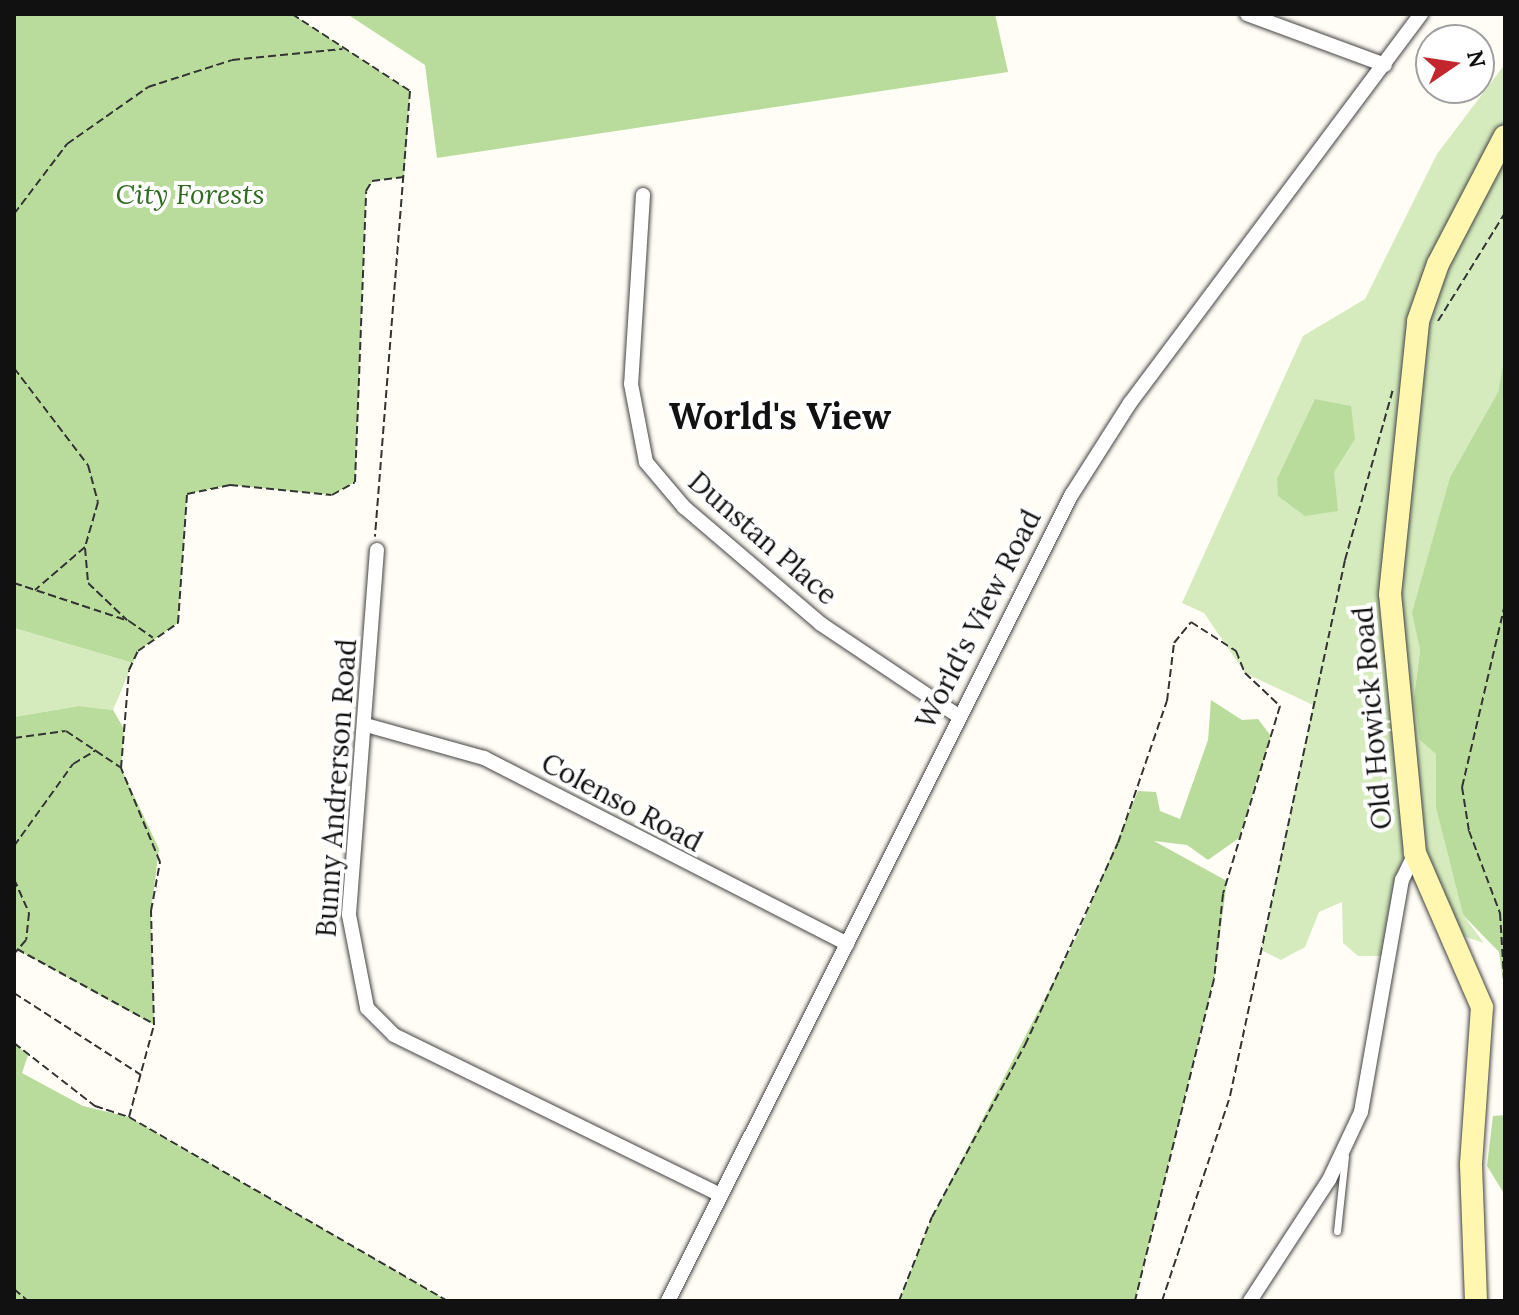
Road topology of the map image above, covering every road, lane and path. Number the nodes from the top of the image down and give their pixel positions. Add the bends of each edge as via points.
1 (292, 14) edge
2 (1247, 14) edge
3 (1421, 14) edge
4 (344, 48) junction
5 (1385, 65) junction
6 (1505, 136) edge
7 (404, 177) junction
8 (643, 195) dead end
9 (1505, 213) edge
10 (14, 214) edge
11 (1447, 305) dead end
12 (14, 368) edge
13 (1412, 380) junction
14 (85, 547) junction
15 (377, 550) joint
16 (14, 583) edge
17 (35, 590) junction
18 (1505, 604) edge
19 (129, 621) junction
20 (154, 639) junction
21 (957, 715) junction
22 (366, 725) junction
23 (14, 738) edge
24 (96, 750) junction
25 (121, 768) junction
26 (14, 846) edge
27 (1415, 853) junction
28 (14, 879) edge
29 (847, 944) junction
30 (17, 949) junction
31 (14, 954) edge
32 (14, 993) edge
33 (1505, 995) edge
34 (154, 1025) junction
35 (14, 1043) edge
36 (142, 1075) junction
37 (129, 1117) junction
38 (1348, 1143) junction
39 (721, 1195) junction
40 (1337, 1231) dead end
41 (14, 1289) edge
42 (28, 1301) edge
43 (448, 1301) edge
44 (668, 1301) edge
45 (899, 1301) edge
46 (1135, 1301) edge
47 (1162, 1301) edge
48 (1250, 1301) edge
49 (1476, 1301) edge

1 - 4 path
2 - 5 street
3 - 5 street, World's View Road
4 - 7 path via 410,91
4 - 10 path via 232,60 148,87 67,144
5 - 21 street, World's View Road via 1115,426
6 - 13 main road, Old Howick Road via 1425,298
7 - 15 path via 374,493
7 - 20 path via 372,181 366,191 355,482 332,495 230,485 187,494 178,623
8 - 21 street, Dunstan Place via 631,384 646,462 684,507 821,624
9 - 11 path
12 - 14 path via 95,479 98,502
13 - 27 main road, Old Howick Road via 1390,594
13 - 47 path via 1386,400 1230,1096
14 - 17 path
14 - 19 path via 88,583
15 - 22 street, Bunny Andrerson Road
16 - 17 path
17 - 19 path
18 - 33 path via 1462,787 1500,913
19 - 20 path
20 - 25 path via 129,670
21 - 29 street, World's View Road
22 - 29 street, Colenso Road via 484,758
22 - 39 street, Bunny Andrerson Road via 350,940 359,990 376,1021
23 - 24 path via 66,731
24 - 25 path
24 - 26 path via 73,764
25 - 34 path via 159,849 151,911
27 - 38 street via 1402,880 1367,1090
27 - 49 main road, Old Howick Road via 1482,1007 1471,1164
28 - 30 path via 29,913 26,940
29 - 39 street, World's View Road
30 - 31 path
30 - 34 path
32 - 36 path
34 - 36 path
35 - 37 path via 55,1081
36 - 37 path
37 - 43 path
38 - 40 lane
38 - 48 street
39 - 44 street, World's View Road
41 - 42 path
45 - 46 path via 932,1217 1025,1045 1118,843 1167,701 1174,643 1191,622 1236,651 1245,673 1280,706 1223,894 1214,979

